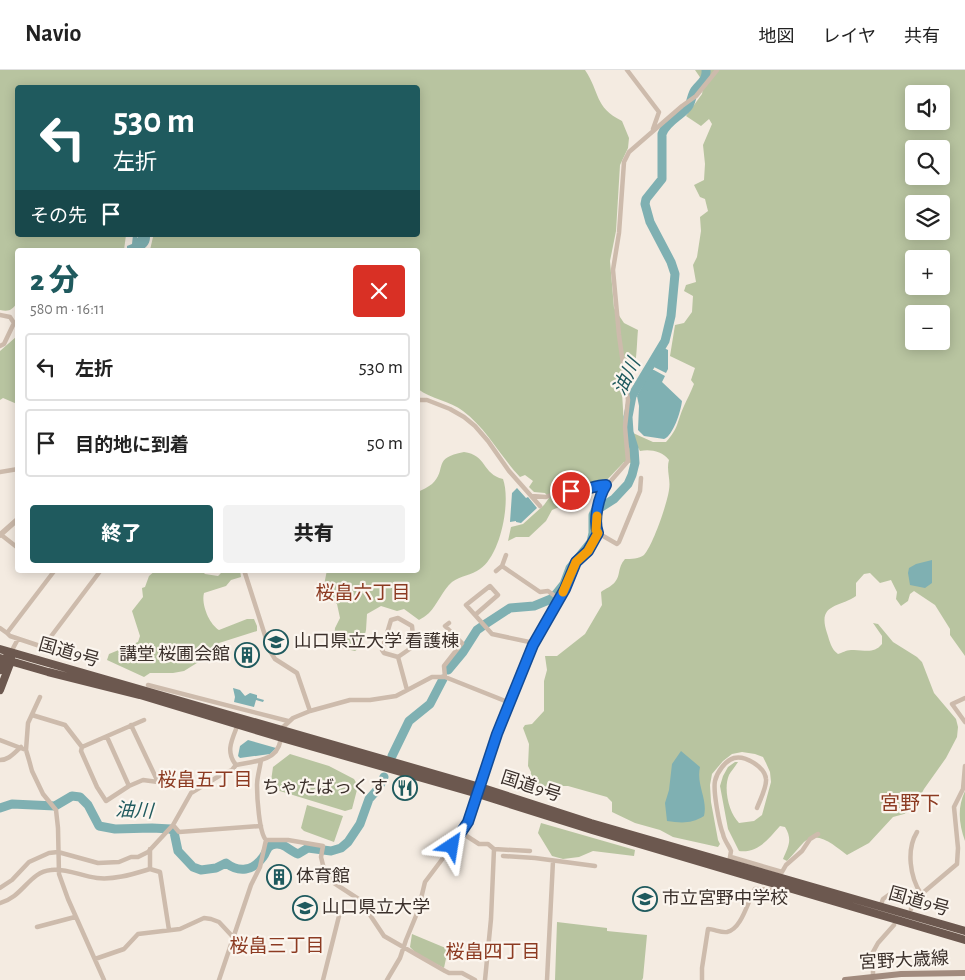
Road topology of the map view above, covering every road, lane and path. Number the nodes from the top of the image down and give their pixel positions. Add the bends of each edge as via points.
1 (627, 70) edge
2 (717, 70) edge
3 (652, 130) junction
4 (0, 315) edge
5 (0, 346) edge
6 (420, 400) edge
7 (15, 470) edge
8 (0, 472) edge
9 (641, 478) dead end
10 (606, 485) junction
11 (532, 496) junction
12 (540, 506) dead end
13 (15, 522) edge
14 (598, 533) junction
15 (0, 534) edge
16 (15, 546) edge
17 (506, 555) dead end
18 (502, 566) junction
19 (496, 571) dead end
20 (50, 573) edge
21 (99, 573) edge
22 (245, 573) edge
23 (559, 599) junction
24 (475, 615) junction
25 (445, 626) dead end
26 (0, 628) edge
27 (7, 633) junction
28 (18, 639) junction
29 (534, 643) junction
30 (0, 649) edge
31 (12, 652) junction
32 (398, 657) junction
33 (5, 659) edge
34 (0, 670) edge
35 (445, 677) junction
36 (148, 685) dead end
37 (0, 690) edge
38 (407, 690) junction
39 (40, 697) dead end
40 (965, 698) edge
41 (510, 703) junction
42 (310, 712) junction
43 (32, 715) junction
44 (144, 720) dead end
45 (288, 721) junction
46 (965, 722) edge
47 (238, 724) junction
48 (131, 726) junction
49 (281, 729) junction
50 (106, 737) junction
51 (282, 738) junction
52 (0, 740) edge
53 (82, 747) junction
54 (21, 748) junction
55 (26, 750) junction
56 (0, 760) edge
57 (261, 760) junction
58 (236, 765) junction
59 (965, 766) edge
60 (129, 786) junction
61 (479, 790) junction
62 (757, 808) dead end
63 (173, 825) junction
64 (261, 826) junction
65 (917, 832) dead end
66 (462, 833) junction
67 (818, 834) dead end
68 (266, 840) junction
69 (150, 849) junction
70 (494, 849) junction
71 (530, 851) dead end
72 (58, 852) junction
73 (503, 856) dead end
74 (730, 860) junction
75 (553, 861) junction
76 (595, 866) dead end
77 (59, 870) junction
78 (150, 870) junction
79 (777, 884) junction
80 (0, 888) edge
81 (920, 896) junction
82 (0, 903) edge
83 (911, 909) dead end
84 (879, 910) junction
85 (339, 916) dead end
86 (75, 917) junction
87 (894, 925) dead end
88 (37, 927) dead end
89 (169, 930) junction
90 (965, 931) edge
91 (233, 937) junction
92 (965, 940) edge
93 (404, 949) junction
94 (95, 959) junction
95 (965, 974) edge
96 (874, 977) junction
97 (856, 979) edge
98 (104, 980) edge
99 (219, 980) edge
100 (323, 980) edge
101 (387, 980) edge
102 (475, 980) edge
103 (486, 980) edge
104 (547, 980) edge
105 (702, 980) edge
106 (845, 980) edge

1 - 3 street via 659,112
2 - 3 street via 696,96
3 - 10 street via 628,152 623,170 613,270 628,400 625,443 628,457 622,470
4 - 5 street via 10,317 14,323
6 - 11 street via 450,409 475,426
7 - 8 street
9 - 14 street via 640,491 619,542 617,544
10 - 11 street via 582,492 561,491
10 - 14 street via 597,519
11 - 12 street
13 - 15 street
14 - 23 street via 588,551 576,562
15 - 16 street
17 - 18 street
18 - 19 street
18 - 23 street via 540,592 548,591
20 - 27 street
21 - 28 street via 43,647
22 - 42 street via 270,651 275,659 297,673
23 - 29 street
24 - 24 street via 466,605 490,586 498,595
24 - 29 street via 495,635
25 - 35 street via 462,643 444,666
26 - 27 street
27 - 28 street
28 - 31 street
29 - 41 street
30 - 31 highway, 国道9号
31 - 33 highway
31 - 49 highway, 国道9号
32 - 32 street via 382,650 391,620 398,618 412,626 414,646
32 - 38 street
33 - 34 highway
33 - 37 highway
33 - 47 highway, 国道9号
35 - 38 street via 432,677
35 - 41 street
36 - 45 street
38 - 42 street via 396,696 350,700
39 - 43 street
40 - 46 street via 952,704
41 - 61 street
42 - 45 street
43 - 53 street via 65,725
43 - 55 street via 28,723
44 - 48 street
45 - 49 street
47 - 51 highway, 国道9号
47 - 58 street via 230,746 230,758
48 - 50 street
48 - 60 street via 158,782 143,780
49 - 51 street
49 - 61 highway, 国道9号
50 - 53 street
50 - 60 street
51 - 57 street via 272,756
51 - 61 highway, 国道9号
52 - 54 street
53 - 60 street via 94,781 106,800
54 - 55 street
54 - 56 street via 11,757
55 - 72 street via 43,794 56,810
57 - 58 street
57 - 64 street via 257,784
58 - 63 street via 191,793
59 - 81 street via 963,789 954,807 957,864
61 - 66 street
61 - 74 highway, 国道9号
61 - 79 highway, 国道9号 via 592,830
62 - 74 street via 766,780 764,771 760,766 736,757 719,773 714,785 723,836 731,851
63 - 64 street via 179,832
63 - 69 street
64 - 68 street
65 - 81 street via 910,852
66 - 70 street
66 - 93 street via 425,882
67 - 74 street via 810,838 782,872
68 - 91 street via 260,867
68 - 93 street via 322,846 325,873 360,900 384,936
69 - 72 street via 138,857 98,863
69 - 78 street
70 - 71 street
70 - 103 street
72 - 77 street
72 - 80 street via 30,862
73 - 75 street
74 - 84 highway, 国道9号
75 - 76 street
75 - 104 street
77 - 78 street via 97,878
77 - 82 street via 34,876 16,896
77 - 86 street
78 - 89 street via 160,872
79 - 84 highway, 国道9号
79 - 105 street via 771,891 755,889 737,925 730,931 708,929
81 - 83 street
81 - 84 street via 890,894 883,899
84 - 90 highway, 国道9号
84 - 92 highway, 国道9号
85 - 100 street
86 - 88 street
86 - 94 street
87 - 96 street via 873,952
89 - 91 street via 180,929 204,918 219,922
89 - 94 street via 138,934 124,949
91 - 99 street
93 - 101 street
93 - 102 street via 449,973 462,973
94 - 98 street
95 - 96 main road, 宮野大歳線
96 - 97 main road, 宮野大歳線
97 - 106 main road, 宮野大歳線

